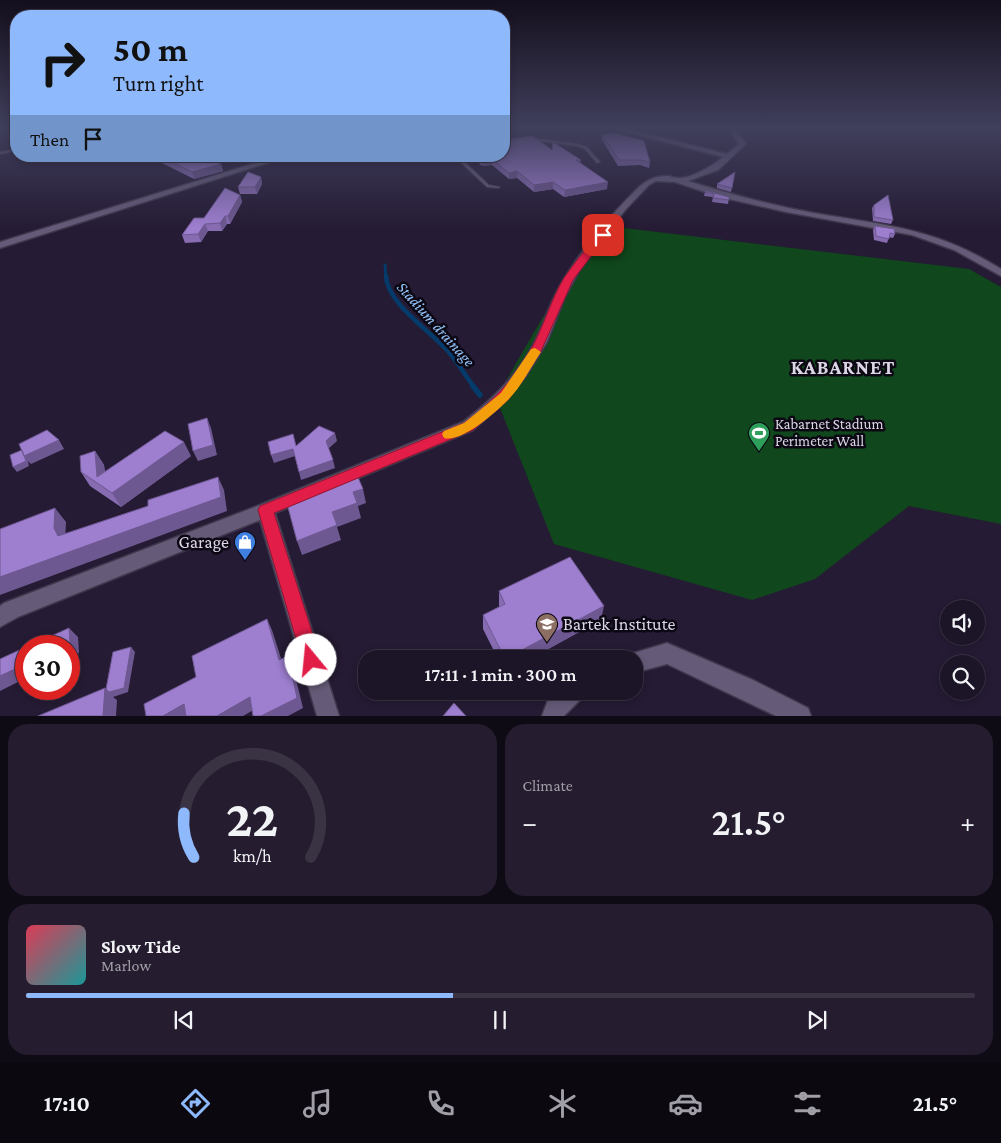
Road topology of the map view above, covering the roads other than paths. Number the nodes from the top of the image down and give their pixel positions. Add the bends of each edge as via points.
1 (722, 161) edge
2 (267, 162) edge
3 (462, 162) edge
4 (681, 181) junction
5 (498, 186) dead end
6 (0, 245) edge
7 (1001, 273) edge
8 (266, 510) junction
9 (0, 617) edge
10 (643, 660) edge
11 (563, 700) edge
12 (328, 716) edge
13 (553, 716) edge
14 (800, 716) edge

1 - 4 street via 715,168
2 - 6 street
3 - 5 lane via 488,186
4 - 7 street via 712,192 789,210 916,233 948,244
4 - 8 street via 660,178 648,181 625,204 568,280 536,351 505,396 479,418 468,426
8 - 9 street
8 - 12 street
10 - 14 street via 667,653
11 - 13 street

